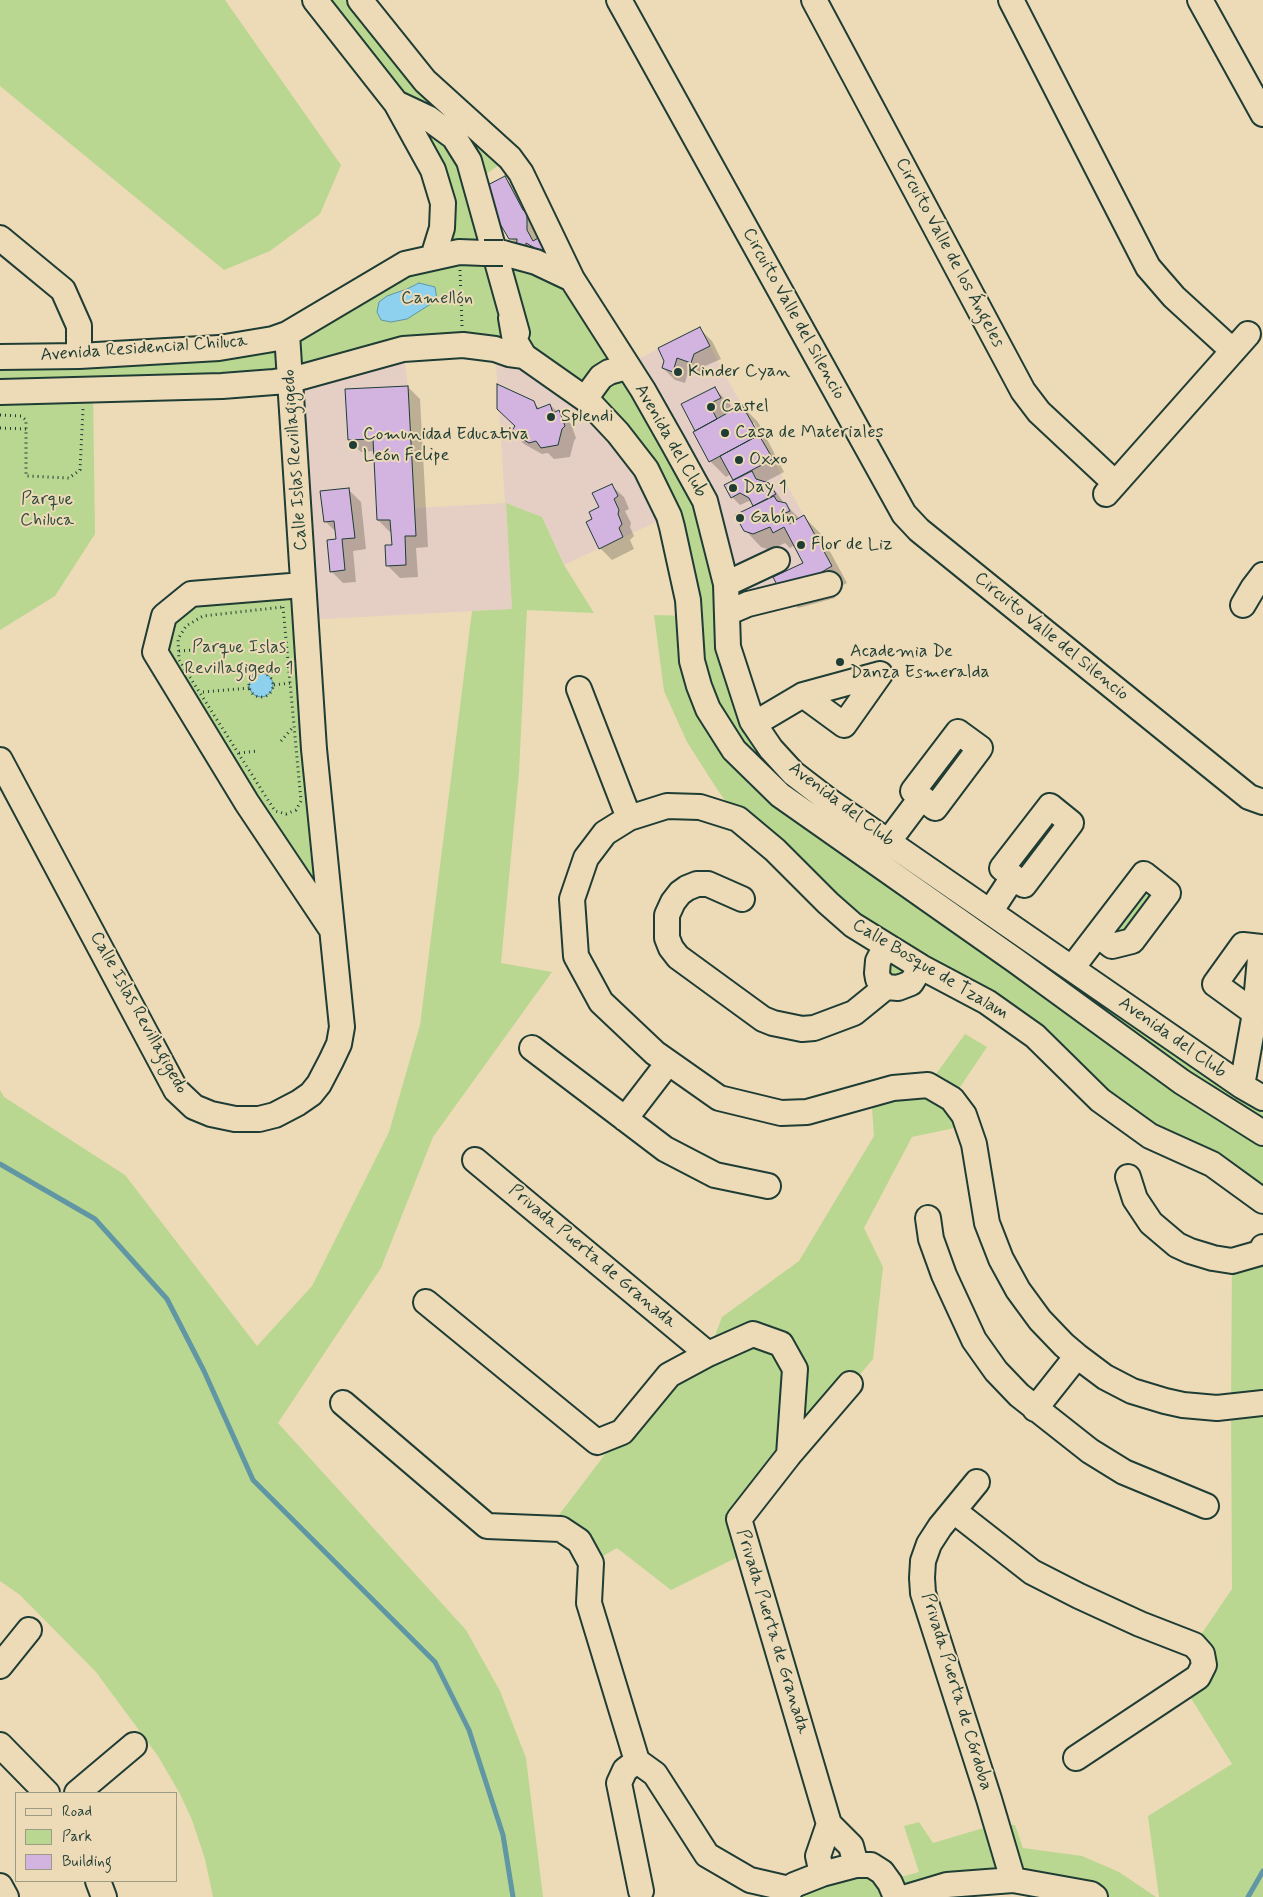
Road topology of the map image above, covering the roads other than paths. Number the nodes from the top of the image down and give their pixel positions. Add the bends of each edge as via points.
1 (315, 0) edge
2 (360, 0) edge
3 (619, 0) edge
4 (814, 0) edge
5 (1011, 0) edge
6 (1200, 0) edge
7 (396, 103) junction
8 (1263, 114) edge
9 (0, 238) edge
10 (433, 257) junction
11 (555, 269) junction
12 (287, 334) junction
13 (79, 356) junction
14 (524, 356) junction
15 (0, 357) edge
16 (627, 367) junction
17 (291, 380) junction
18 (0, 392) edge
19 (588, 401) junction
20 (777, 560) dead end
21 (726, 584) junction
22 (830, 584) dead end
23 (304, 586) junction
24 (727, 613) junction
25 (579, 689) dead end
26 (803, 695) dead end
27 (754, 724) junction
28 (0, 760) edge
29 (793, 773) junction
30 (780, 795) junction
31 (921, 798) dead end
32 (1263, 802) edge
33 (629, 818) junction
34 (888, 842) junction
35 (1013, 877) dead end
36 (742, 898) dead end
37 (990, 912) junction
38 (332, 930) junction
39 (1098, 935) dead end
40 (1029, 939) junction
41 (886, 946) junction
42 (1016, 961) junction
43 (921, 967) junction
44 (1072, 968) junction
45 (886, 987) junction
46 (1255, 1013) dead end
47 (532, 1048) dead end
48 (668, 1063) junction
49 (1242, 1086) junction
50 (1263, 1098) edge
51 (625, 1119) junction
52 (1263, 1133) edge
53 (475, 1160) dead end
54 (1128, 1178) dead end
55 (768, 1186) dead end
56 (1263, 1201) edge
57 (928, 1218) dead end
58 (1263, 1247) edge
59 (426, 1302) dead end
60 (708, 1354) junction
61 (1077, 1356) junction
62 (850, 1384) dead end
63 (343, 1403) dead end
64 (1263, 1403) edge
65 (1034, 1409) junction
66 (789, 1455) junction
67 (977, 1482) dead end
68 (1206, 1506) dead end
69 (954, 1511) junction
70 (29, 1630) dead end
71 (0, 1666) edge
72 (134, 1745) dead end
73 (0, 1746) edge
74 (1076, 1758) dead end
75 (637, 1761) junction
76 (46, 1792) edge
77 (78, 1792) edge
78 (829, 1824) junction
79 (856, 1865) junction
80 (822, 1874) junction
81 (1013, 1880) junction
82 (98, 1882) edge
83 (0, 1886) edge
84 (641, 1891) dead end
85 (788, 1893) edge
86 (6, 1897) edge
87 (104, 1897) edge
88 (896, 1897) edge
89 (907, 1897) edge
90 (1096, 1897) edge

1 - 7 street
2 - 11 street, Avenida del Club via 425,81 510,158 521,173 553,241
3 - 32 street, Circuito Valle del Silencio via 904,514 919,530 1250,797
4 - 5 street, Circuito Valle de los Ángeles via 1023,391 1110,489 1240,342 1174,297 1148,267
6 - 8 street
7 - 10 street via 433,170 443,203 442,228
7 - 14 street via 428,118 454,137 469,161
9 - 13 street via 63,290 79,326
10 - 11 street, Avenida Residencial Chiluca via 459,252 494,253
10 - 12 street, Avenida Residencial Chiluca via 404,264
11 - 16 street, Avenida del Club
12 - 13 street, Avenida Residencial Chiluca via 219,348
12 - 17 street, Calle Islas Revillagigedo
13 - 15 street, Avenida Residencial Chiluca
14 - 17 street, Avenida Residencial Chiluca via 509,349 463,345 403,349
14 - 19 street, Avenida del Club
16 - 19 street via 601,377 590,392
16 - 21 street, Avenida del Club via 705,501
17 - 18 street, Avenida Residencial Chiluca via 222,386
17 - 23 street, Calle Islas Revillagigedo
19 - 30 street, Avenida del Club via 646,469 669,516 688,600 692,661 708,709 734,750
20 - 21 street
21 - 24 street, Avenida del Club
22 - 24 street via 748,604
23 - 38 street, Calle Islas Revillagigedo via 314,749
23 - 38 street, Calle Islas Revillagigedo via 191,594 164,616 156,652 247,804
24 - 27 street, Avenida del Club via 728,647
25 - 33 street
26 - 27 street
27 - 29 street, Avenida del Club
28 - 38 street, Calle Islas Revillagigedo via 176,1090 194,1107 235,1119 259,1120 298,1103 319,1084 339,1044 342,1027
29 - 30 street
29 - 34 street, Avenida del Club
30 - 42 street, Avenida del Club
31 - 34 street
33 - 41 street, Calle Bosque de Tzalam via 667,806 700,807 738,820 775,850 853,925
33 - 48 street, Calle Bosque de Tzalam via 605,833 586,858 572,899 576,956 601,1002
34 - 37 street, Avenida del Club
35 - 37 street
36 - 45 street via 708,884 687,888 676,898 667,915 667,938 678,957 763,1019 802,1029 814,1028 854,1013
37 - 40 street, Avenida del Club
39 - 44 street
40 - 42 street
40 - 44 street, Avenida del Club
41 - 43 street, Calle Bosque de Tzalam
41 - 45 street via 878,961 877,973
42 - 52 street, Avenida del Club via 1182,1082
43 - 45 street via 911,983 898,988
43 - 56 street, Calle Bosque de Tzalam via 987,1002 1035,1036 1100,1100 1150,1136 1212,1164
44 - 49 street, Avenida del Club
46 - 49 street
47 - 51 street
48 - 51 street
48 - 61 street, Calle Bosque de Tzalam via 719,1098 781,1113 807,1112 893,1088 928,1085 952,1099 964,1115 974,1144 987,1224 1001,1259 1040,1320
49 - 50 street, Avenida del Club
51 - 55 street via 665,1149 715,1176
53 - 60 street, Privada Puerta de Granada
54 - 58 street via 1135,1198 1152,1223 1184,1248 1213,1258 1232,1260 1260,1253
57 - 65 street via 931,1239 944,1275 974,1340 996,1371
59 - 60 street via 597,1442 622,1432 669,1375
60 - 66 street via 753,1334 780,1344 795,1369
61 - 64 street, Calle Bosque de Tzalam via 1105,1377 1132,1391 1165,1401 1217,1408
61 - 65 street
62 - 66 street, Privada Puerta de Granada
63 - 75 street via 486,1526 560,1529 579,1541 591,1563 589,1603
65 - 68 street via 1124,1472
66 - 78 street, Privada Puerta de Granada via 739,1519
67 - 69 street, Privada Puerta de Córdoba
69 - 74 street via 1032,1572 1140,1624 1194,1645 1202,1654 1204,1665 1198,1677
69 - 81 street, Privada Puerta de Córdoba via 929,1544 923,1561 923,1593
70 - 71 street
72 - 77 street
73 - 76 street
75 - 84 street via 625,1770 619,1783
75 - 85 street via 655,1774 707,1856 750,1880
78 - 79 street, Privada Puerta de Granada via 851,1846
78 - 80 street via 818,1856
79 - 80 street
79 - 88 street via 871,1865 882,1872
80 - 85 street via 794,1885
81 - 89 street via 947,1885
81 - 90 street
82 - 87 street
83 - 86 street

